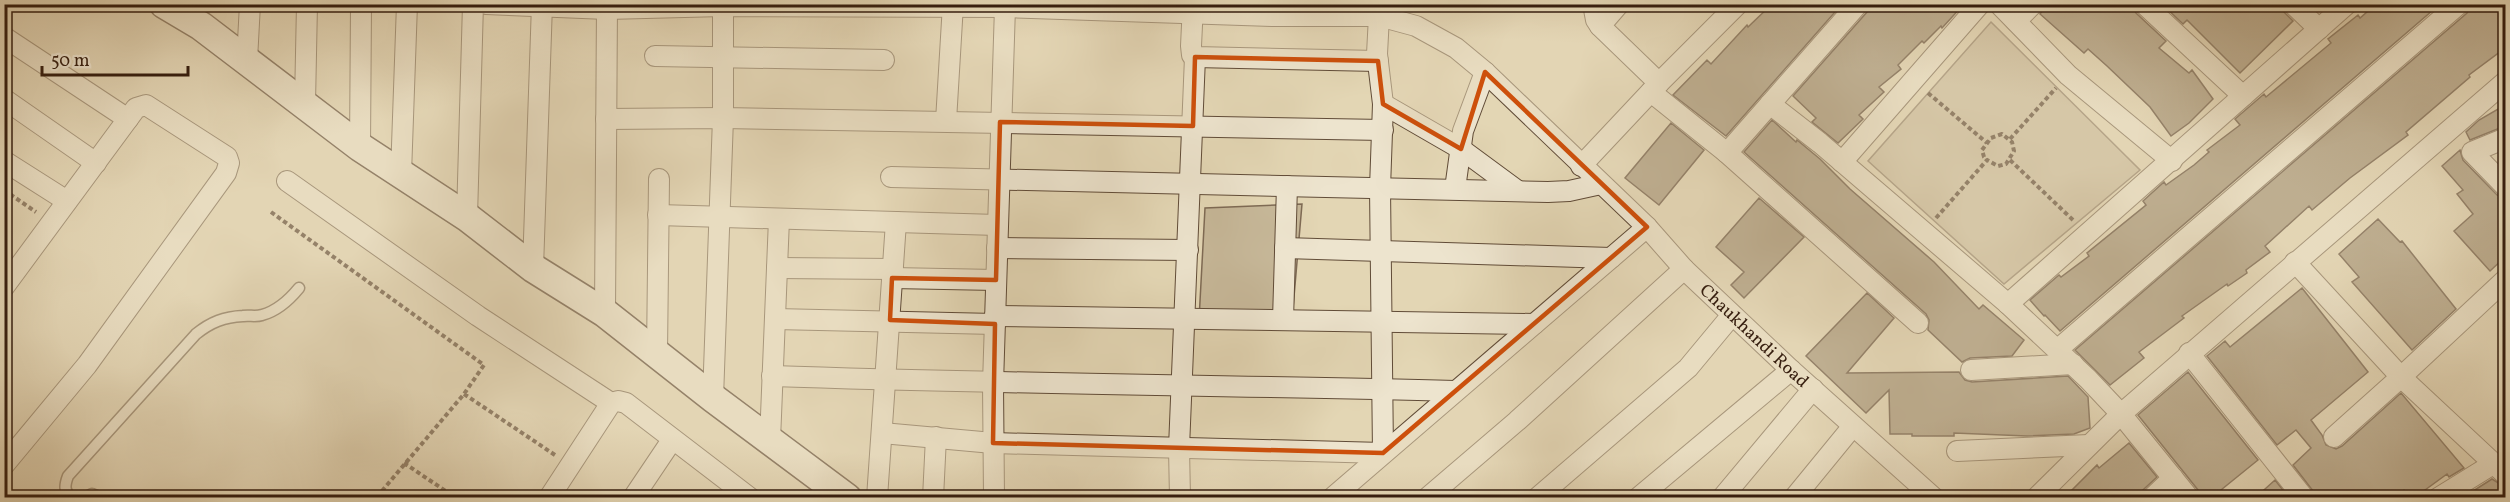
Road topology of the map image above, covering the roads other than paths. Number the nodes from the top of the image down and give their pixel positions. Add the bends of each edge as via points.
1 (164, 4) edge
2 (250, 4) edge
3 (307, 4) edge
4 (361, 4) edge
5 (407, 4) edge
6 (473, 4) edge
7 (486, 4) edge
8 (1593, 4) edge
9 (1619, 4) edge
10 (1738, 4) edge
11 (1858, 4) edge
12 (1980, 4) edge
13 (2000, 4) edge
14 (2033, 4) edge
15 (2144, 4) edge
16 (2293, 4) edge
17 (2347, 4) edge
18 (2459, 4) edge
19 (723, 5) edge
20 (542, 6) edge
21 (953, 6) edge
22 (607, 7) edge
23 (1005, 7) junction
24 (1192, 9) edge
25 (201, 15) edge
26 (1379, 16) junction
27 (2016, 21) junction
28 (1600, 26) junction
29 (2319, 29) junction
30 (4, 37) edge
31 (723, 55) junction
32 (655, 56) dead end
33 (1195, 57) junction
34 (248, 60) junction
35 (884, 60) dead end
36 (1378, 61) junction
37 (1485, 72) junction
38 (2505, 81) edge
39 (1655, 88) junction
40 (2244, 96) junction
41 (4, 99) edge
42 (305, 103) junction
43 (1383, 104) junction
44 (1770, 104) junction
45 (723, 118) junction
46 (128, 119) junction
47 (606, 119) junction
48 (946, 121) junction
49 (1000, 122) junction
50 (1193, 126) junction
51 (1383, 130) junction
52 (2505, 138) edge
53 (360, 147) junction
54 (1461, 148) junction
55 (1726, 153) junction
56 (4, 161) edge
57 (2172, 161) junction
58 (1842, 162) junction
59 (96, 163) junction
60 (1581, 166) junction
61 (401, 174) junction
62 (891, 177) dead end
63 (659, 179) dead end
64 (999, 180) junction
65 (287, 181) dead end
66 (1191, 184) junction
67 (1601, 184) junction
68 (1287, 186) junction
69 (2505, 187) edge
70 (1380, 188) junction
71 (1455, 189) junction
72 (1518, 191) junction
73 (67, 201) junction
74 (658, 215) junction
75 (467, 217) junction
76 (719, 217) junction
77 (779, 219) junction
78 (896, 222) junction
79 (998, 225) junction
80 (1647, 227) junction
81 (997, 248) junction
82 (1285, 248) junction
83 (1188, 250) junction
84 (1381, 251) junction
85 (1611, 258) junction
86 (2295, 262) junction
87 (777, 267) junction
88 (533, 268) junction
89 (1684, 269) junction
90 (893, 273) junction
91 (2505, 279) edge
92 (996, 280) junction
93 (4, 287) edge
94 (299, 288) dead end
95 (2008, 304) junction
96 (604, 313) junction
97 (1732, 315) junction
98 (775, 319) junction
99 (1184, 319) junction
100 (890, 320) junction
101 (995, 320) junction
102 (1283, 320) junction
103 (1382, 322) junction
104 (1918, 323) dead end
105 (1534, 324) junction
106 (2057, 351) junction
107 (2189, 353) junction
108 (657, 354) junction
109 (2073, 364) junction
110 (1791, 370) junction
111 (1971, 370) dead end
112 (772, 376) junction
113 (2401, 377) junction
114 (886, 380) junction
115 (993, 384) junction
116 (1182, 385) junction
117 (1383, 389) junction
118 (1813, 389) junction
119 (1455, 391) junction
120 (713, 398) junction
121 (611, 403) junction
122 (2121, 414) junction
123 (1854, 426) junction
124 (882, 433) junction
125 (936, 437) junction
126 (2334, 437) dead end
127 (672, 440) junction
128 (770, 440) junction
129 (993, 443) junction
130 (2088, 446) junction
131 (1179, 448) junction
132 (1957, 451) dead end
133 (1383, 453) junction
134 (4, 465) edge
135 (2499, 469) edge
136 (2173, 478) junction
137 (72, 498) edge
138 (84, 498) edge
139 (101, 498) edge
140 (549, 498) edge
141 (633, 498) edge
142 (750, 498) edge
143 (847, 498) edge
144 (877, 498) edge
145 (933, 498) edge
146 (994, 498) edge
147 (1180, 498) edge
148 (1332, 498) edge
149 (1427, 498) edge
150 (1537, 498) edge
151 (1638, 498) edge
152 (1722, 498) edge
153 (1794, 498) edge
154 (1934, 498) edge
155 (2036, 498) edge
156 (2152, 498) edge
157 (2189, 498) edge
158 (2304, 498) edge
159 (2438, 498) edge

1 - 25 street
2 - 34 street
3 - 42 street
4 - 53 street
5 - 61 street
6 - 75 street
7 - 20 street, Chaukhandi Road
8 - 28 street
9 - 28 street
10 - 39 street
11 - 44 street
12 - 58 street
13 - 27 street
14 - 27 street
15 - 40 street
16 - 29 street
17 - 29 street
18 - 106 street
19 - 21 street, Chaukhandi Road
19 - 22 street, Chaukhandi Road
19 - 31 street
20 - 22 street, Chaukhandi Road
20 - 88 street
21 - 23 street, Chaukhandi Road
21 - 48 street
22 - 47 street
23 - 24 street, Chaukhandi Road
23 - 49 street
24 - 26 street, Chaukhandi Road
24 - 33 street via 1191,46
25 - 34 street
26 - 36 street
26 - 37 street, Chaukhandi Road via 1416,26 1456,48
27 - 57 street via 2068,75
28 - 39 street
29 - 40 street
30 - 46 street
31 - 32 street
31 - 35 street
31 - 45 street
33 - 36 street
33 - 50 street
34 - 42 street
36 - 43 street
37 - 54 street via 1463,131
37 - 60 street, Chaukhandi Road
38 - 86 street
39 - 55 street
39 - 60 street
40 - 57 street
41 - 59 street
42 - 53 street
43 - 51 street
43 - 54 street
44 - 55 street
44 - 58 street
45 - 47 street
45 - 48 street
45 - 76 street
46 - 59 street
46 - 134 street via 136,108 146,105 227,157 230,163 87,365
47 - 96 street
48 - 49 street
49 - 50 street
49 - 64 street
50 - 51 street
50 - 66 street
51 - 70 street
52 - 69 street via 2472,152
53 - 61 street
54 - 71 street
54 - 72 street
55 - 104 street
56 - 73 street
57 - 95 street
58 - 95 street
59 - 73 street
60 - 67 street, Chaukhandi Road
61 - 75 street
62 - 64 street
63 - 74 street
64 - 66 street
64 - 79 street
65 - 121 street via 478,316
66 - 68 street
66 - 83 street
67 - 72 street via 1569,191
67 - 80 street, Chaukhandi Road
68 - 70 street
68 - 82 street
70 - 71 street
70 - 84 street
71 - 72 street
73 - 93 street
74 - 76 street
74 - 108 street
75 - 88 street
76 - 77 street
76 - 120 street
77 - 78 street
77 - 87 street
78 - 79 street
78 - 90 street
79 - 81 street
80 - 85 street
80 - 89 street, Chaukhandi Road
81 - 83 street
81 - 92 street
82 - 84 street
82 - 102 street
83 - 99 street
84 - 85 street
84 - 103 street
85 - 105 street
86 - 107 street
86 - 113 street
87 - 90 street
87 - 98 street
88 - 96 street
89 - 97 street, Chaukhandi Road
89 - 149 street
90 - 92 street
90 - 100 street
91 - 113 street
92 - 101 street
94 - 137 lane via 279,307 261,315 225,317 196,334 68,476 66,491
95 - 106 street
96 - 108 street
97 - 110 street, Chaukhandi Road
97 - 150 street via 1688,368
98 - 100 street
98 - 112 street
99 - 101 street
99 - 102 street
99 - 116 street
100 - 101 street
100 - 114 street
101 - 115 street
102 - 103 street
103 - 105 street
103 - 117 street
105 - 119 street
106 - 109 street
107 - 122 street
107 - 158 street
108 - 120 street
109 - 111 street
109 - 122 street
110 - 118 street, Chaukhandi Road
110 - 151 street
112 - 114 street
112 - 128 street
113 - 126 street
113 - 135 street
114 - 115 street
114 - 124 street
115 - 116 street
115 - 129 street
116 - 117 street
116 - 131 street
117 - 119 street
117 - 133 street
118 - 123 street, Chaukhandi Road
118 - 152 street
119 - 133 street
120 - 128 street
121 - 127 street via 626,403
121 - 140 street
122 - 130 street
122 - 136 street
123 - 153 street
123 - 154 street, Chaukhandi Road
124 - 125 street
124 - 144 street
125 - 129 street
125 - 145 street
127 - 141 street
127 - 142 street
128 - 143 street
129 - 131 street
129 - 146 street
130 - 132 street
130 - 155 street
131 - 133 street
131 - 147 street
133 - 148 street
135 - 159 street
136 - 156 street
136 - 157 street
138 - 139 lane via 93,494

